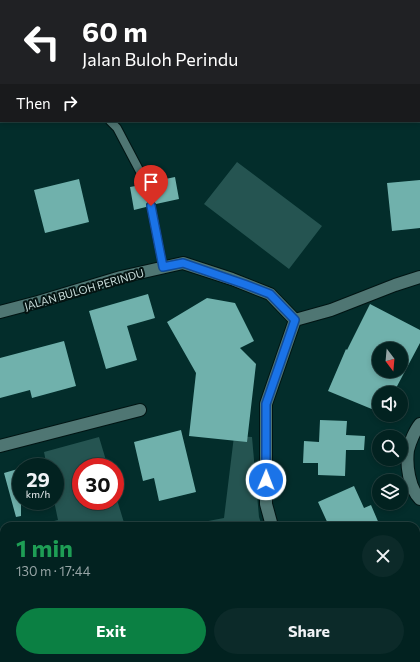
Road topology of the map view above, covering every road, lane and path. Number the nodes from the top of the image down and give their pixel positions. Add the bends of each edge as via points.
1 (111, 122) edge
2 (146, 183) dead end
3 (151, 206) dead end
4 (163, 267) junction
5 (420, 277) edge
6 (0, 312) edge
7 (295, 320) junction
8 (140, 410) dead end
9 (420, 424) edge
10 (0, 446) edge
11 (420, 498) edge
12 (271, 522) edge

1 - 2 lane via 117,128
3 - 4 lane
4 - 6 street, JALAN BULOH PERINDU
4 - 7 street, JALAN BULOH PERINDU via 183,263 270,294
5 - 7 street via 331,310
7 - 12 street via 266,404 266,504
8 - 10 street
9 - 11 street via 408,450 411,482

